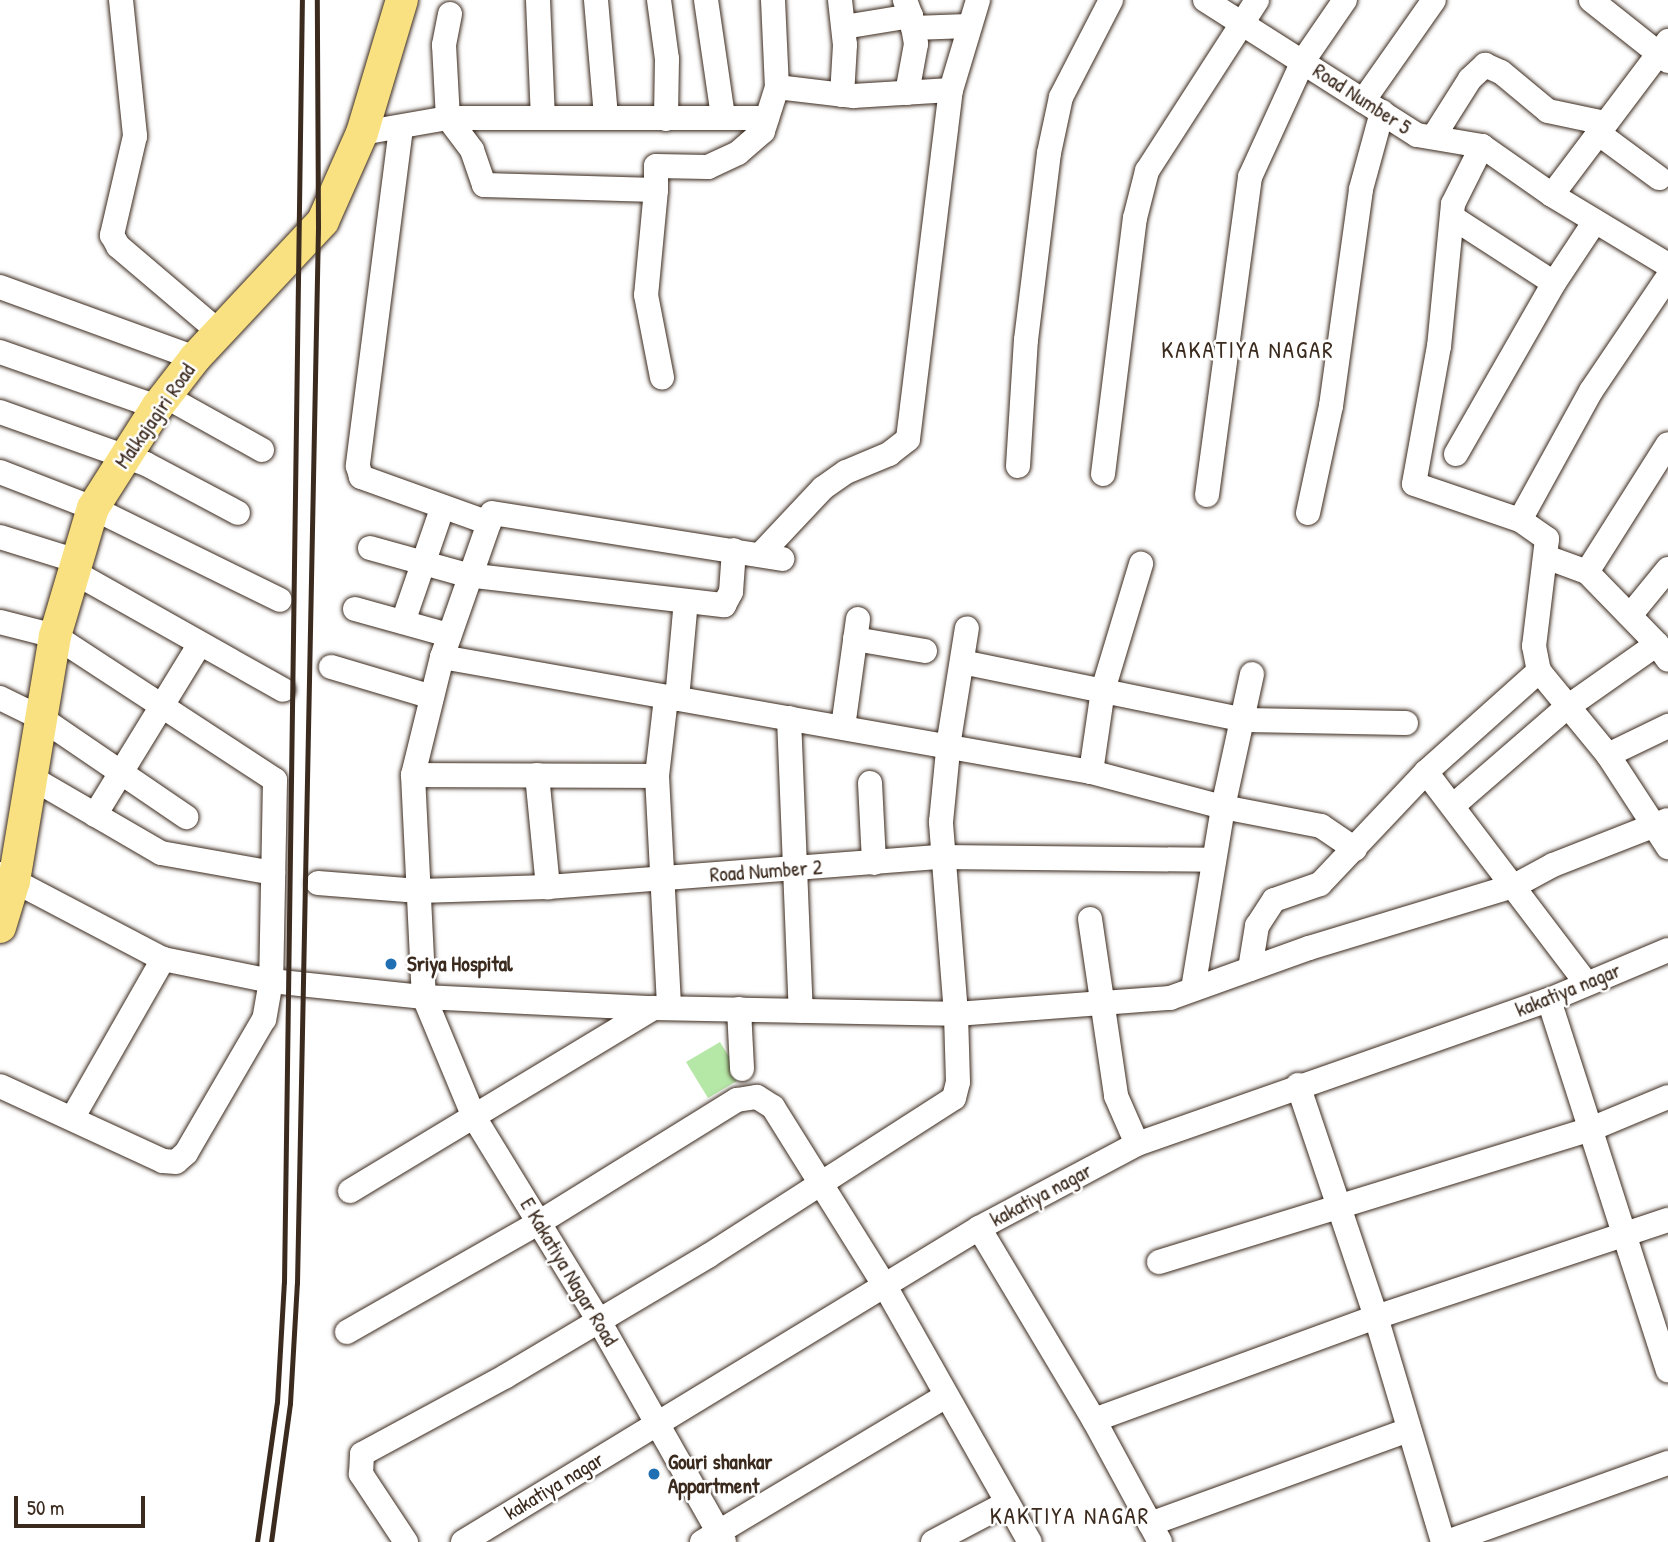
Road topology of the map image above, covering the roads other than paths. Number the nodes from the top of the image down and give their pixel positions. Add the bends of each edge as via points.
1 (121, 0) edge
2 (402, 0) edge
3 (538, 0) edge
4 (596, 0) edge
5 (659, 0) edge
6 (706, 0) edge
7 (773, 0) edge
8 (840, 0) edge
9 (1111, 0) edge
10 (1205, 0) edge
11 (1257, 0) edge
12 (1345, 0) edge
13 (1434, 0) edge
14 (1591, 0) edge
15 (969, 11) edge
16 (450, 14) dead end
17 (910, 15) edge
18 (1239, 23) junction
19 (844, 27) junction
20 (1665, 52) edge
21 (1303, 61) junction
22 (776, 87) junction
23 (951, 90) junction
24 (907, 93) junction
25 (842, 95) junction
26 (1373, 106) junction
27 (543, 117) junction
28 (606, 117) junction
29 (723, 117) junction
30 (448, 118) junction
31 (767, 118) junction
32 (666, 119) junction
33 (401, 128) junction
34 (1602, 128) junction
35 (362, 133) junction
36 (1434, 136) junction
37 (1482, 146) junction
38 (1659, 178) dead end
39 (656, 190) junction
40 (1552, 195) junction
41 (1452, 217) junction
42 (1595, 221) junction
43 (1668, 265) edge
44 (1668, 277) edge
45 (1553, 283) junction
46 (0, 287) edge
47 (219, 332) junction
48 (0, 352) edge
49 (195, 358) junction
50 (662, 377) dead end
51 (161, 402) junction
52 (0, 412) edge
53 (1668, 444) edge
54 (262, 450) dead end
55 (1456, 454) dead end
56 (125, 455) junction
57 (1018, 466) dead end
58 (0, 472) edge
59 (1103, 474) dead end
60 (1207, 495) dead end
61 (93, 508) junction
62 (442, 509) junction
63 (238, 513) dead end
64 (1308, 513) dead end
65 (1520, 520) junction
66 (489, 523) junction
67 (0, 537) edge
68 (370, 548) dead end
69 (734, 550) junction
70 (1546, 557) junction
71 (421, 562) junction
72 (1141, 564) dead end
73 (73, 565) junction
74 (1587, 572) junction
75 (467, 575) junction
76 (1666, 576) edge
77 (280, 600) dead end
78 (686, 600) junction
79 (355, 609) dead end
80 (1632, 613) junction
81 (0, 622) edge
82 (403, 622) junction
83 (967, 628) dead end
84 (55, 636) junction
85 (199, 645) junction
86 (445, 646) junction
87 (925, 651) dead end
88 (1662, 652) edge
89 (962, 662) junction
90 (331, 667) dead end
91 (1539, 671) junction
92 (1252, 674) dead end
93 (283, 690) dead end
94 (1103, 690) junction
95 (432, 697) junction
96 (0, 698) edge
97 (671, 698) junction
98 (160, 707) junction
99 (1566, 708) junction
100 (41, 718) junction
101 (789, 718) junction
102 (1245, 720) junction
103 (1406, 723) dead end
104 (1668, 726) edge
105 (842, 727) junction
106 (948, 745) junction
107 (1608, 755) junction
108 (1091, 772) junction
109 (1426, 772) junction
110 (120, 773) junction
111 (413, 775) junction
112 (537, 775) junction
113 (657, 776) junction
114 (32, 778) junction
115 (870, 783) dead end
116 (1455, 804) junction
117 (1223, 807) junction
118 (95, 816) junction
119 (186, 817) dead end
120 (1660, 824) edge
121 (1668, 847) edge
122 (1355, 849) junction
123 (941, 857) junction
124 (1214, 860) junction
125 (874, 863) junction
126 (794, 869) junction
127 (274, 873) junction
128 (7, 877) edge
129 (664, 879) junction
130 (318, 883) dead end
131 (1516, 885) junction
132 (548, 887) junction
133 (419, 891) junction
134 (1090, 919) dead end
135 (0, 927) edge
136 (1668, 950) edge
137 (163, 959) junction
138 (1250, 969) junction
139 (271, 981) junction
140 (1586, 982) junction
141 (1194, 989) junction
142 (424, 997) junction
143 (1549, 1000) junction
144 (1103, 1001) junction
145 (661, 1008) junction
146 (739, 1009) junction
147 (801, 1011) junction
148 (956, 1013) junction
149 (742, 1069) dead end
150 (1298, 1085) junction
151 (0, 1086) edge
152 (1668, 1097) edge
153 (73, 1117) junction
154 (474, 1117) junction
155 (1591, 1129) junction
156 (1137, 1144) junction
157 (820, 1184) junction
158 (350, 1191) dead end
159 (1337, 1204) junction
160 (1668, 1220) edge
161 (540, 1222) junction
162 (979, 1228) junction
163 (1625, 1236) junction
164 (1159, 1262) dead end
165 (885, 1286) junction
166 (1376, 1317) junction
167 (598, 1319) junction
168 (347, 1332) dead end
169 (1666, 1356) edge
170 (946, 1396) junction
171 (1094, 1420) junction
172 (657, 1424) junction
173 (1408, 1430) junction
174 (1668, 1463) edge
175 (1007, 1503) junction
176 (1155, 1533) edge
177 (715, 1539) edge
178 (406, 1542) edge
179 (463, 1542) edge
180 (933, 1542) edge
181 (1030, 1542) edge
182 (1445, 1542) edge

1 - 47 street via 135,135 112,235 118,246
2 - 35 main road, Malkajagiri Road
3 - 27 street
4 - 28 street
5 - 32 street via 667,59
6 - 29 street
7 - 22 street
8 - 19 street
9 - 57 street via 1061,97 1049,153 1026,340
10 - 18 street, Road Number 5
11 - 18 street
12 - 21 street
13 - 26 street
14 - 20 street
15 - 17 street
15 - 23 street
16 - 30 street via 444,45
17 - 19 street
17 - 24 street via 916,44
18 - 21 street, Road Number 5
18 - 59 street via 1147,171 1135,218
19 - 25 street
20 - 34 street
21 - 26 street, Road Number 5
21 - 60 street via 1250,177
22 - 25 street
22 - 31 street
23 - 24 street
23 - 69 street via 908,439 889,454 846,472 823,488 771,557
24 - 25 street
26 - 36 street, Road Number 5 via 1418,135
26 - 64 street via 1331,406
27 - 28 street
27 - 30 street
28 - 32 street
29 - 31 street
29 - 32 street
30 - 33 street
30 - 39 street via 472,150 484,185
31 - 39 street via 763,131 738,153 708,167 656,166
33 - 35 street
33 - 62 street via 358,466 361,477
34 - 36 street via 1548,111 1501,72 1485,65 1470,79
34 - 38 street
34 - 40 street
35 - 47 main road, Malkajagiri Road via 323,222
36 - 37 street, Road Number 5
37 - 40 street, Road Number 5
37 - 41 street via 1453,204
39 - 50 street via 646,295
40 - 42 street, Road Number 5
41 - 45 street
41 - 65 street via 1439,346 1414,485
42 - 43 street, Road Number 5
42 - 45 street
44 - 65 street via 1591,391
45 - 55 street
46 - 49 street
47 - 49 main road, Malkajagiri Road
48 - 51 street
49 - 51 main road, Malkajagiri Road
51 - 54 street
51 - 56 main road, Malkajagiri Road
52 - 56 street
53 - 74 street
56 - 61 main road, Malkajagiri Road
56 - 63 street
58 - 61 street
61 - 73 main road, Malkajagiri Road
61 - 77 street
62 - 66 street
62 - 71 street
65 - 70 street via 1547,539
66 - 69 street via 492,513
66 - 75 street, E Kakatiya Nagar Road
67 - 73 street
68 - 71 street
69 - 78 street via 732,592 724,605
70 - 74 street
70 - 91 street via 1534,646
71 - 75 street
71 - 82 street
72 - 94 street
73 - 84 main road, Malkajagiri Road
73 - 85 street
74 - 80 street
75 - 78 street
75 - 86 street, E Kakatiya Nagar Road
76 - 80 street
78 - 97 street
79 - 82 street
80 - 88 street
81 - 84 street
82 - 86 street
83 - 89 street
84 - 98 street
84 - 100 main road, Malkajagiri Road
85 - 93 street
85 - 98 street
86 - 95 street, E Kakatiya Nagar Road
86 - 97 street
87 - 105 street via 856,629
88 - 99 street
89 - 94 street
89 - 106 street
90 - 95 street
91 - 99 street
91 - 109 street
92 - 102 street
94 - 102 street
94 - 108 street
95 - 111 street, E Kakatiya Nagar Road
96 - 100 street
97 - 101 street
97 - 113 street
98 - 110 street
98 - 127 street via 275,780
99 - 107 street
99 - 116 street
100 - 110 street
100 - 114 main road, Malkajagiri Road
101 - 105 street
101 - 126 street
102 - 103 street
102 - 117 street
104 - 107 street
105 - 106 street
106 - 108 street
106 - 123 street
107 - 120 street
108 - 117 street
109 - 116 street
109 - 122 street
110 - 118 street
110 - 119 street
111 - 112 street
111 - 133 street, E Kakatiya Nagar Road
112 - 113 street
112 - 132 street
113 - 129 street
114 - 118 street
114 - 128 main road, Malkajagiri Road
115 - 125 street
116 - 131 street
117 - 122 street via 1321,826
117 - 124 street
118 - 127 street via 161,853
120 - 121 street
120 - 131 street via 1553,865
122 - 138 street via 1320,884 1274,900 1257,926
123 - 124 street, Road Number 2
123 - 125 street, Road Number 2
123 - 148 street
124 - 141 street
125 - 126 street, Road Number 2
126 - 129 street, Road Number 2
126 - 147 street
127 - 139 street
128 - 135 main road, Malkajagiri Road
128 - 137 street
129 - 132 street, Road Number 2
129 - 145 street
130 - 133 street, Road Number 2
131 - 138 street
131 - 140 street
132 - 133 street, Road Number 2
133 - 142 street, E Kakatiya Nagar Road
134 - 144 street
136 - 140 street, kakatiya nagar
137 - 139 street
137 - 153 street
138 - 141 street
139 - 142 street
139 - 153 street via 258,1034 186,1153 176,1161 163,1161
140 - 143 street, kakatiya nagar
141 - 144 street via 1170,998
142 - 145 street
142 - 154 street, E Kakatiya Nagar Road
143 - 150 street, kakatiya nagar
143 - 155 street
144 - 148 street
144 - 156 street via 1116,1096
145 - 146 street
145 - 154 street
146 - 147 street
146 - 149 street
147 - 148 street
148 - 157 street via 958,1082 954,1098
150 - 156 street, kakatiya nagar
150 - 159 street
151 - 153 street
152 - 155 street
154 - 158 street
154 - 161 street, E Kakatiya Nagar Road
155 - 159 street
155 - 163 street
156 - 162 street, kakatiya nagar
157 - 161 street via 773,1107 757,1097 737,1100
157 - 165 street
157 - 167 street
159 - 164 street
159 - 166 street
160 - 163 street
161 - 167 street, E Kakatiya Nagar Road
161 - 168 street
162 - 165 street, kakatiya nagar
162 - 171 street
163 - 166 street
163 - 169 street
165 - 170 street
165 - 172 street, kakatiya nagar
166 - 171 street
166 - 173 street
167 - 172 street, E Kakatiya Nagar Road
167 - 178 street via 506,1376 362,1454 361,1474
170 - 175 street
170 - 177 street
171 - 176 street
172 - 177 street, E Kakatiya Nagar Road
172 - 179 street, kakatiya nagar
173 - 176 street
173 - 182 street
174 - 182 street
175 - 180 street
175 - 181 street

